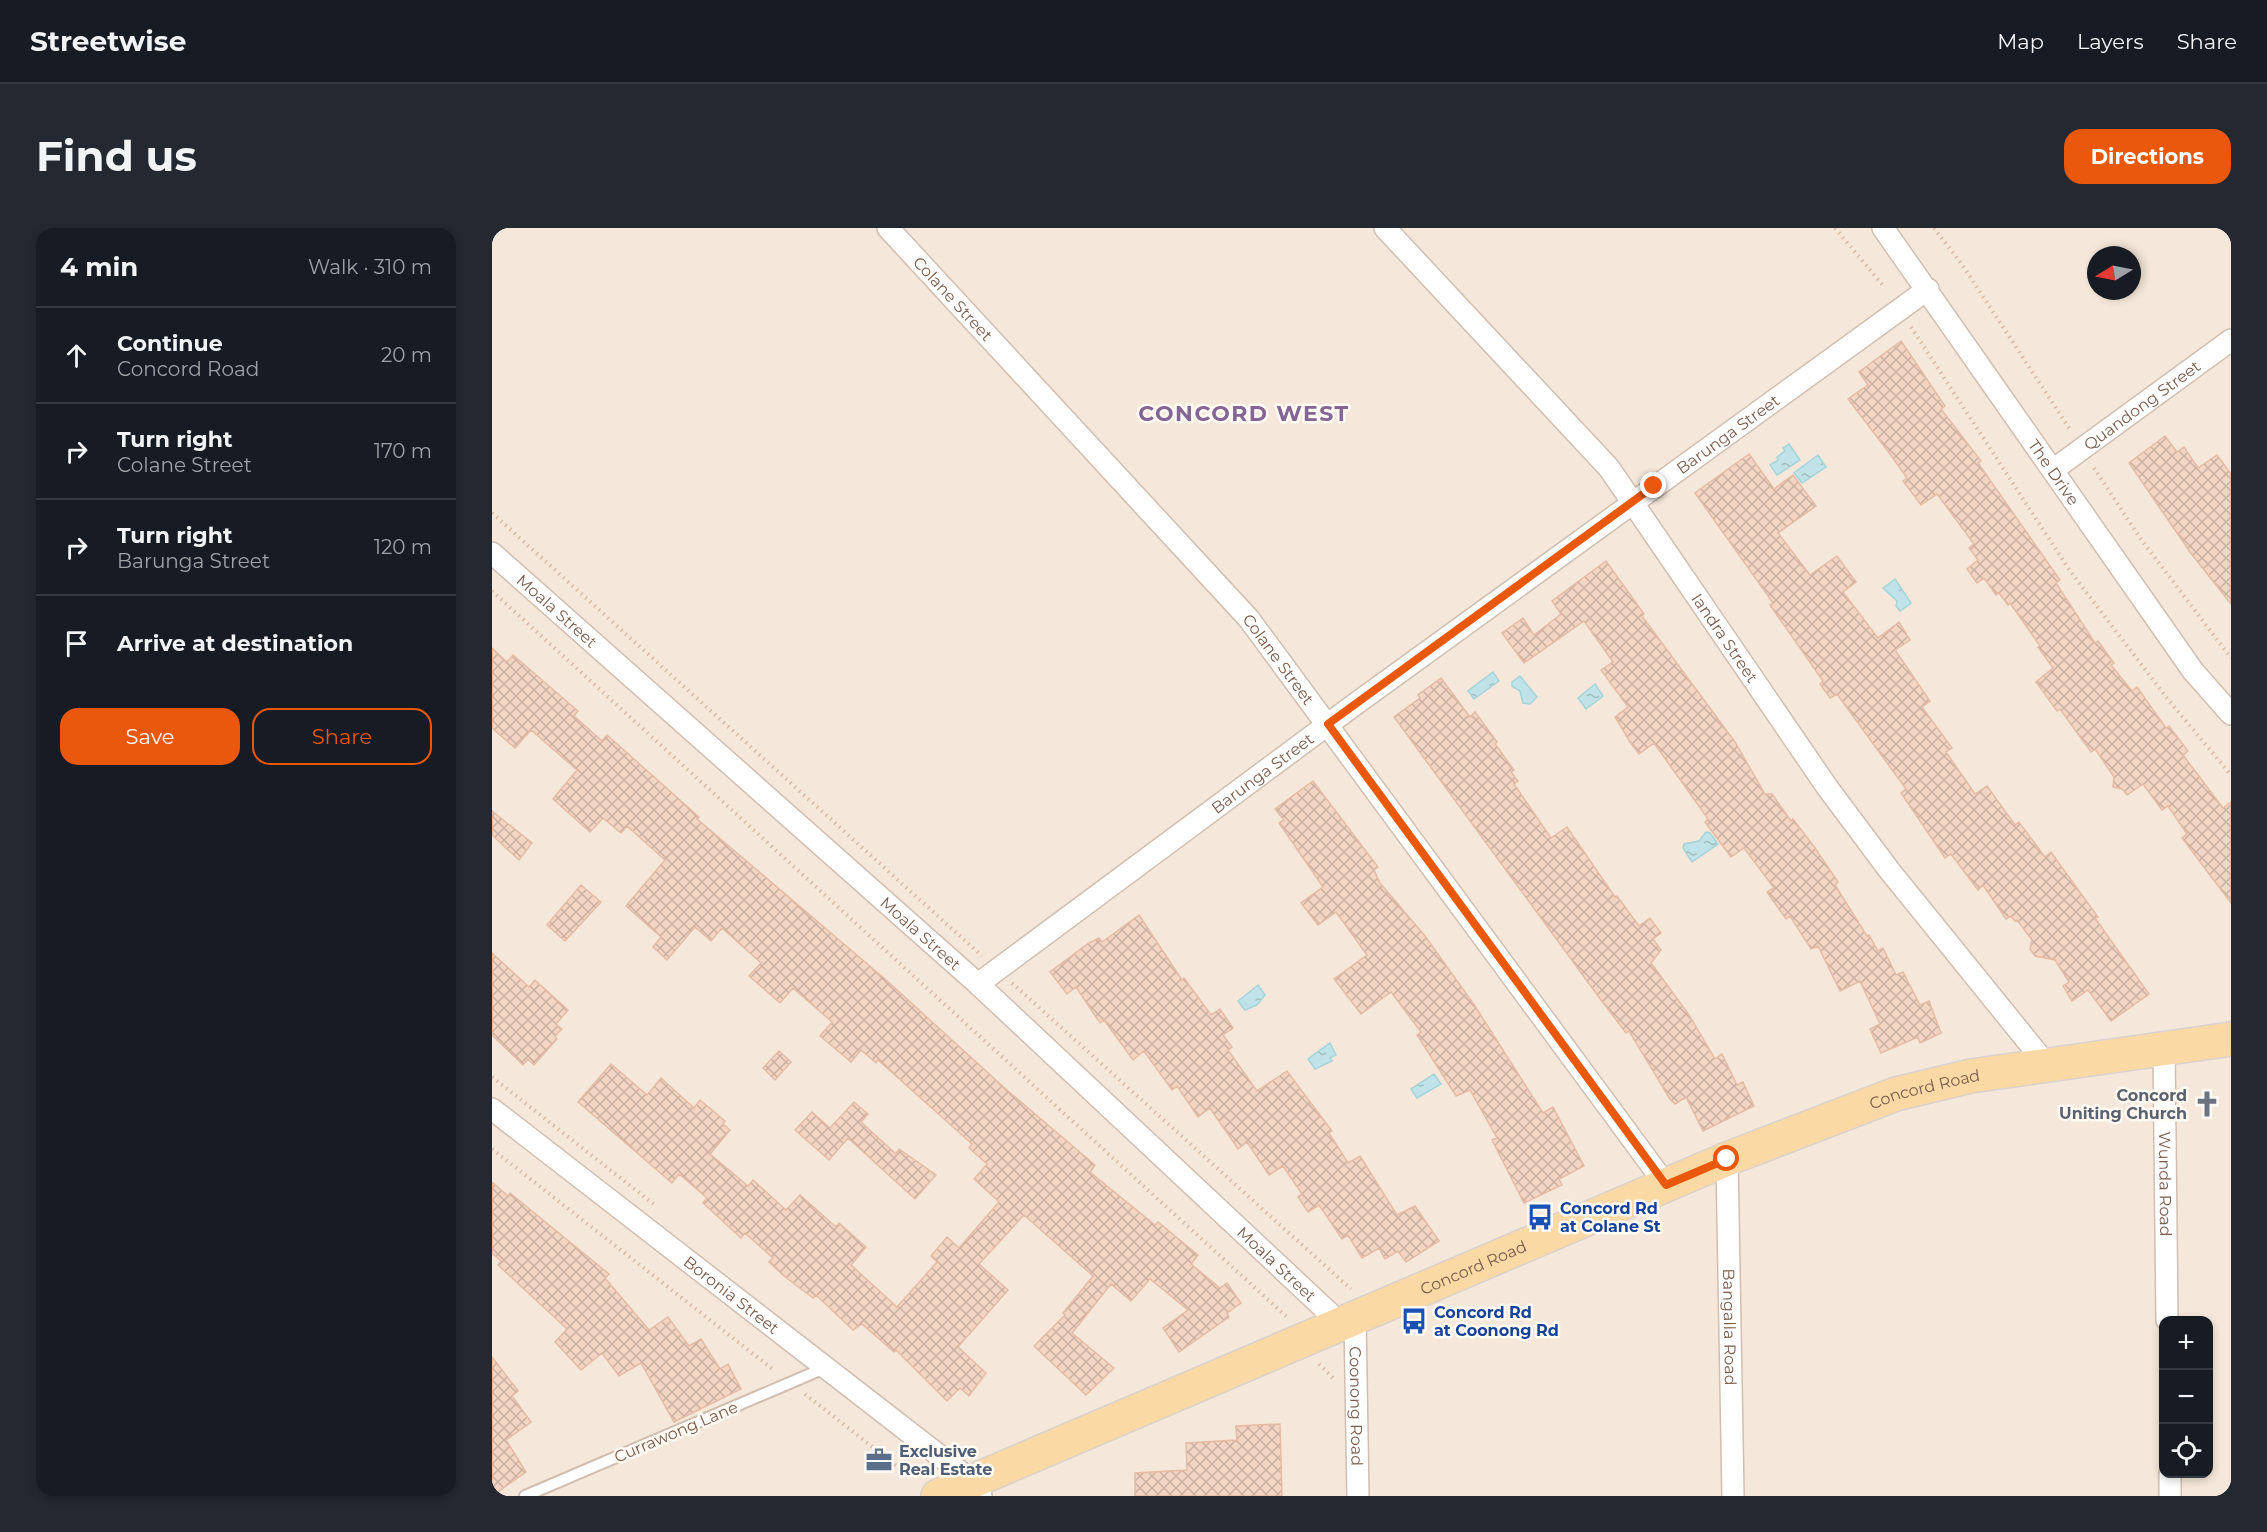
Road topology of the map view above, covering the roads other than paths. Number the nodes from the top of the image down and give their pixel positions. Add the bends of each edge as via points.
1 (888, 228) edge
2 (1385, 228) edge
3 (1883, 228) edge
4 (1928, 289) junction
5 (2231, 340) edge
6 (2053, 470) junction
7 (1632, 502) junction
8 (492, 554) edge
9 (2231, 714) edge
10 (1328, 724) junction
11 (978, 984) junction
12 (2231, 1040) edge
13 (2164, 1048) junction
14 (2046, 1065) junction
15 (492, 1109) edge
16 (1727, 1159) junction
17 (1666, 1185) junction
18 (1349, 1311) junction
19 (2167, 1316) edge
20 (826, 1367) junction
21 (2169, 1478) edge
22 (976, 1489) edge
23 (525, 1496) edge
24 (938, 1496) edge
25 (1358, 1496) edge
26 (1733, 1496) edge
27 (2170, 1496) edge

1 - 10 street, Colane Street via 1249,619
2 - 7 street, Iandra Street via 1609,468
3 - 4 street, The Drive
4 - 6 street, The Drive
4 - 7 street, Barunga Street
5 - 6 street, Quandong Street
6 - 9 street, The Drive via 2193,671
7 - 10 street, Barunga Street
7 - 14 street, Iandra Street via 1827,787
8 - 11 street, Moala Street
10 - 11 street, Barunga Street
10 - 17 street, Colane Street
11 - 18 street, Moala Street
12 - 13 main road, Concord Road
13 - 14 main road, Concord Road
13 - 19 street, Wunda Road
14 - 16 main road, Concord Road via 1932,1083
15 - 20 street, Boronia Street
16 - 17 main road, Concord Road
16 - 26 street, Bangalla Road
17 - 18 main road, Concord Road
18 - 22 main road, Concord Road
18 - 25 street, Coonong Road
20 - 22 street, Boronia Street
20 - 23 lane, Currawong Lane
21 - 27 street
22 - 24 main road, Concord Road

